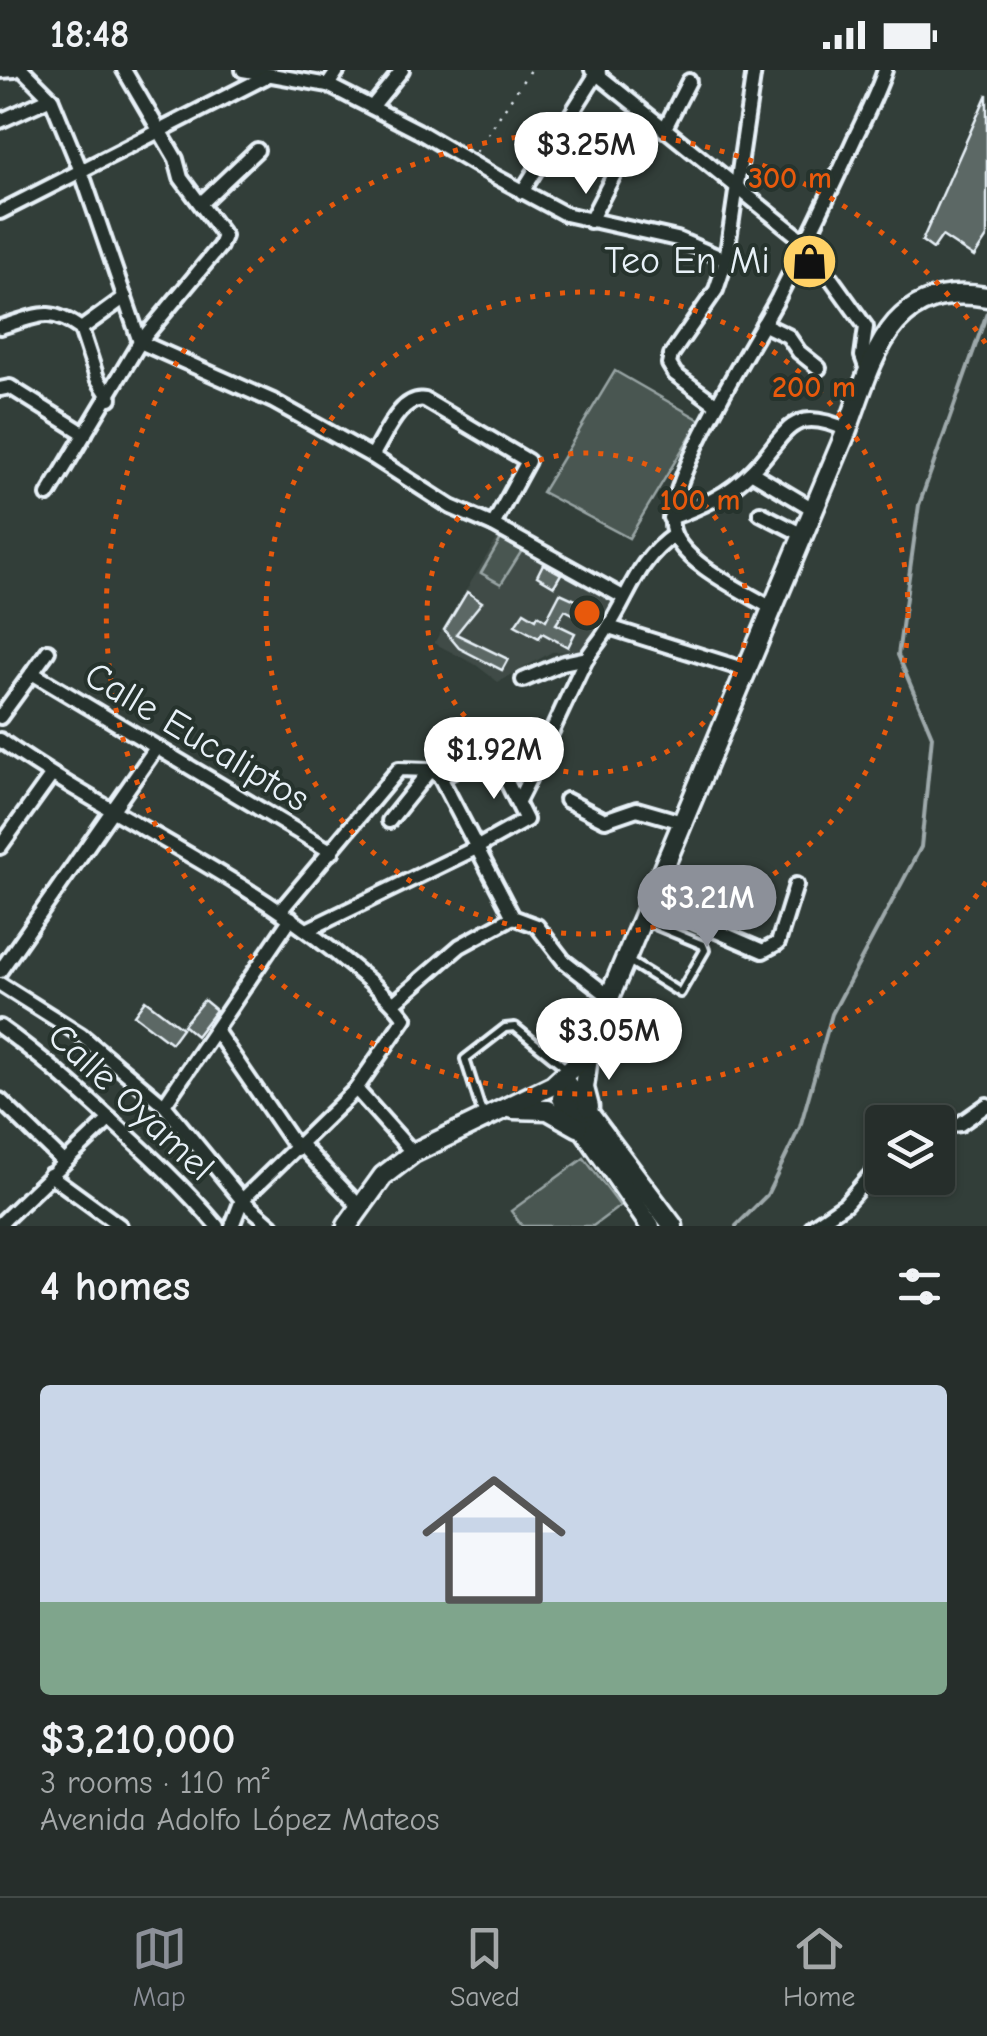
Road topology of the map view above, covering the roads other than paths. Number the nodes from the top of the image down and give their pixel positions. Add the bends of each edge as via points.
1 (0, 70) edge
2 (15, 70) edge
3 (23, 70) edge
4 (124, 70) edge
5 (244, 70) edge
6 (338, 70) edge
7 (402, 70) edge
8 (754, 70) edge
9 (885, 70) edge
10 (596, 71) edge
11 (269, 74) junction
12 (689, 81) dead end
13 (328, 85) junction
14 (51, 98) junction
15 (372, 106) junction
16 (646, 115) junction
17 (0, 121) edge
18 (158, 130) junction
19 (664, 130) junction
20 (257, 150) dead end
21 (81, 171) junction
22 (734, 188) junction
23 (522, 192) junction
24 (201, 204) junction
25 (0, 212) edge
26 (590, 221) junction
27 (805, 242) junction
28 (726, 260) junction
29 (987, 296) edge
30 (125, 297) junction
31 (763, 324) junction
32 (0, 327) edge
33 (81, 329) junction
34 (140, 342) junction
35 (819, 368) dead end
36 (868, 373) junction
37 (5, 388) edge
38 (110, 398) junction
39 (717, 405) junction
40 (847, 430) junction
41 (85, 434) junction
42 (372, 456) junction
43 (751, 472) junction
44 (48, 495) dead end
45 (813, 509) junction
46 (760, 513) dead end
47 (670, 518) junction
48 (493, 525) junction
49 (803, 535) junction
50 (674, 536) junction
51 (623, 597) junction
52 (773, 609) junction
53 (609, 627) junction
54 (48, 652) dead end
55 (587, 658) junction
56 (746, 670) junction
57 (32, 673) junction
58 (523, 680) dead end
59 (0, 717) edge
60 (0, 740) edge
61 (156, 748) junction
62 (435, 774) junction
63 (51, 776) junction
64 (566, 800) dead end
65 (518, 802) junction
66 (114, 812) junction
67 (389, 821) dead end
68 (682, 822) junction
69 (0, 847) edge
70 (476, 848) junction
71 (332, 852) junction
72 (796, 885) dead end
73 (646, 911) junction
74 (286, 914) junction
75 (513, 917) junction
76 (307, 930) junction
77 (625, 959) junction
78 (0, 972) edge
79 (0, 984) edge
80 (609, 996) junction
81 (394, 1003) junction
82 (0, 1027) edge
83 (216, 1030) junction
84 (591, 1040) junction
85 (562, 1078) junction
86 (356, 1089) junction
87 (0, 1100) edge
88 (164, 1105) junction
89 (987, 1105) edge
90 (491, 1114) junction
91 (110, 1118) junction
92 (955, 1125) edge
93 (597, 1137) junction
94 (299, 1147) junction
95 (413, 1153) junction
96 (64, 1161) junction
97 (50, 1176) junction
98 (865, 1181) edge
99 (242, 1200) junction
100 (359, 1206) junction
101 (0, 1224) edge
102 (120, 1226) edge
103 (217, 1226) edge
104 (232, 1226) edge
105 (272, 1226) edge
106 (346, 1226) edge
107 (650, 1226) edge
108 (673, 1226) edge
109 (813, 1226) edge

1 - 2 street
3 - 14 street
4 - 18 street
5 - 11 street
6 - 13 street
7 - 15 street
8 - 22 street
9 - 27 street
10 - 16 street
10 - 23 street
11 - 13 street
11 - 18 street
12 - 19 street
13 - 15 street
14 - 17 street
14 - 21 street
15 - 23 street
16 - 19 street
16 - 26 street
18 - 21 street
18 - 24 street
19 - 22 street
20 - 24 street
21 - 25 street
21 - 30 street
22 - 27 street
22 - 28 street
23 - 26 street
24 - 34 street via 224,236 220,246
26 - 28 street via 677,238
27 - 31 street
27 - 36 street via 866,327 862,356
28 - 39 street via 716,290 670,364
29 - 36 main road via 930,296 908,308
30 - 33 street
30 - 34 street
31 - 35 street via 788,336
31 - 39 street
32 - 33 street via 51,313
33 - 38 street
34 - 38 street
34 - 42 street via 274,401
36 - 40 main road
37 - 41 street
38 - 41 street
39 - 47 street
40 - 43 street via 826,420 803,420 788,427
40 - 45 main road
41 - 44 street
42 - 48 street
42 - 48 street via 406,403 425,400 528,462
43 - 45 street
43 - 47 street via 710,504
45 - 49 main road
46 - 49 street
47 - 50 street
48 - 51 street
49 - 52 main road
50 - 51 street via 653,550
50 - 52 street via 686,555
51 - 53 street
52 - 56 main road
53 - 55 street
53 - 56 street
54 - 57 street
55 - 58 street
55 - 65 street
56 - 68 main road
57 - 59 street
57 - 61 street, Calle Eucaliptos
60 - 63 street
61 - 66 street
61 - 71 street, Calle Eucaliptos
62 - 65 street via 489,758
62 - 67 street
62 - 70 street
62 - 71 street via 399,769
63 - 66 street
63 - 69 street
64 - 68 street via 605,820 638,809
65 - 70 street via 526,820
66 - 74 street
66 - 78 street
68 - 73 main road
70 - 75 street
70 - 76 street
71 - 74 street
72 - 73 street via 778,943 762,951
73 - 77 main road
73 - 77 lane via 705,950 680,993
74 - 76 street
74 - 83 street
75 - 80 street via 537,926 564,961
75 - 81 street via 460,946
76 - 81 street
77 - 80 main road
79 - 88 street via 81,1035
80 - 84 main road
81 - 86 street via 404,1018
82 - 91 street, Calle Oyamel
83 - 88 street
83 - 94 street
84 - 85 main road
84 - 93 main road via 584,1088
85 - 90 main road
85 - 90 lane via 515,1028 505,1028 466,1059
85 - 93 main road
86 - 94 street
86 - 95 street
87 - 96 street
88 - 99 street
89 - 92 street
90 - 93 main road via 548,1110
90 - 95 main road
91 - 96 street
91 - 103 street, Calle Oyamel
93 - 107 main road
93 - 108 main road
94 - 99 street
94 - 100 street
95 - 100 main road
96 - 97 street
97 - 101 street
97 - 102 street
98 - 109 street
99 - 104 street
99 - 105 street
100 - 106 main road

